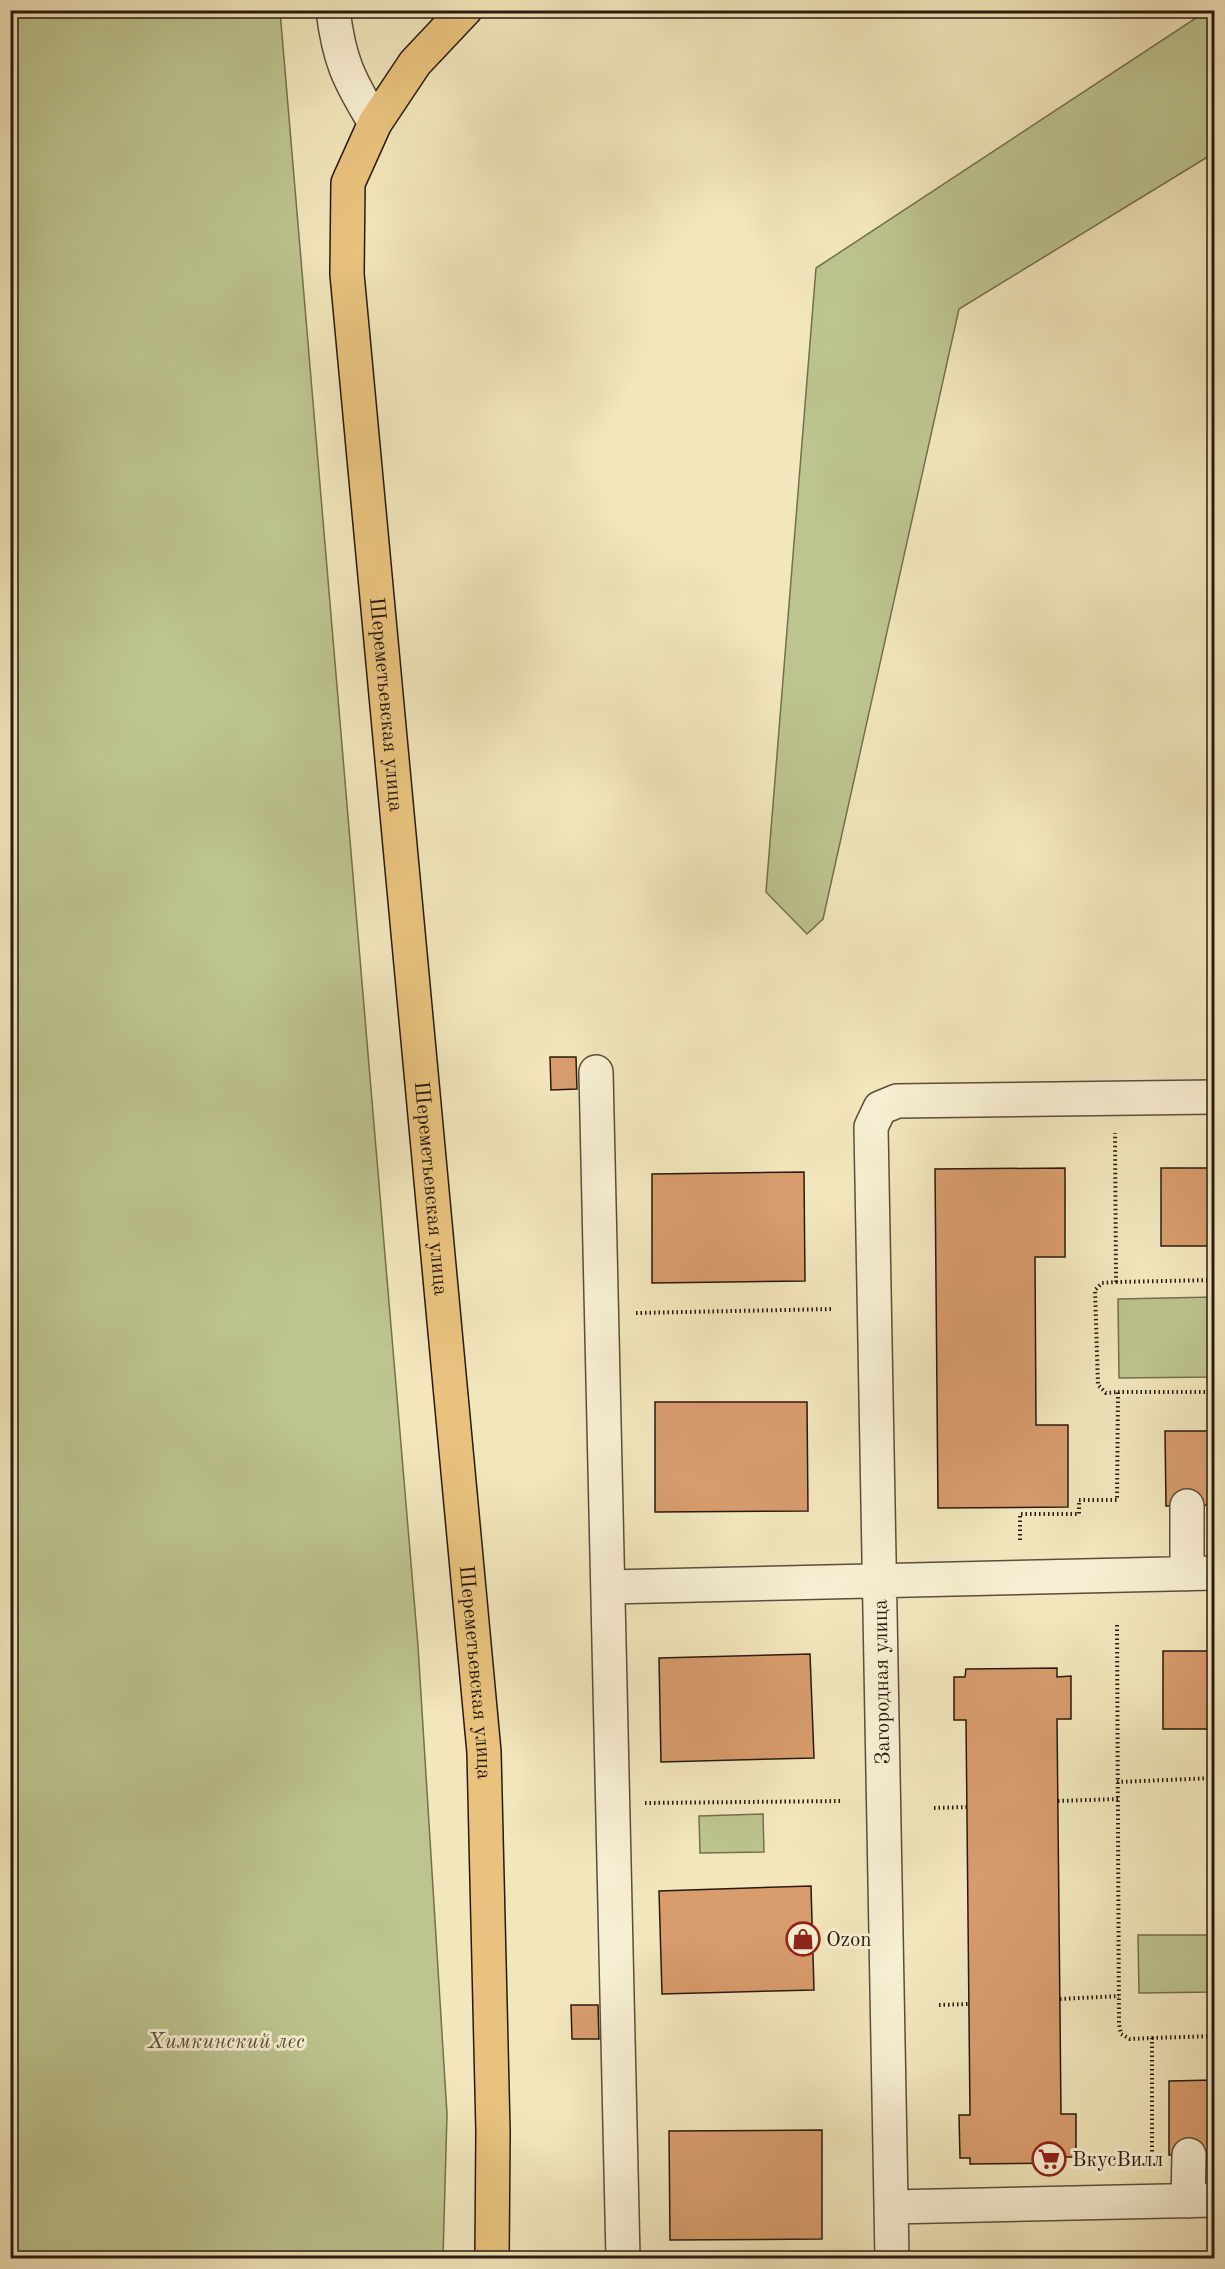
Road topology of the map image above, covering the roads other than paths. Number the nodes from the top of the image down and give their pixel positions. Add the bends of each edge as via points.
1 (333, 10) edge
2 (465, 10) edge
3 (375, 123) junction
4 (596, 1072) dead end
5 (1215, 1097) edge
6 (1187, 1506) dead end
7 (1201, 1574) edge
8 (879, 1581) junction
9 (608, 1587) junction
10 (1189, 2155) dead end
11 (1201, 2201) edge
12 (891, 2207) junction
13 (492, 2259) edge
14 (623, 2259) edge
15 (892, 2259) edge

1 - 3 street via 337,47 346,72
2 - 3 main road, Шереметьевская улица via 415,63
3 - 13 main road, Шереметьевская улица via 348,183 347,274 484,1752 493,2131
4 - 9 street
5 - 8 street, Загородная улица via 897,1101 880,1108 871,1127
6 - 7 street
7 - 8 street
8 - 9 street
8 - 12 street, Загородная улица
9 - 14 street
10 - 11 street
11 - 12 street
12 - 15 street, Загородная улица

